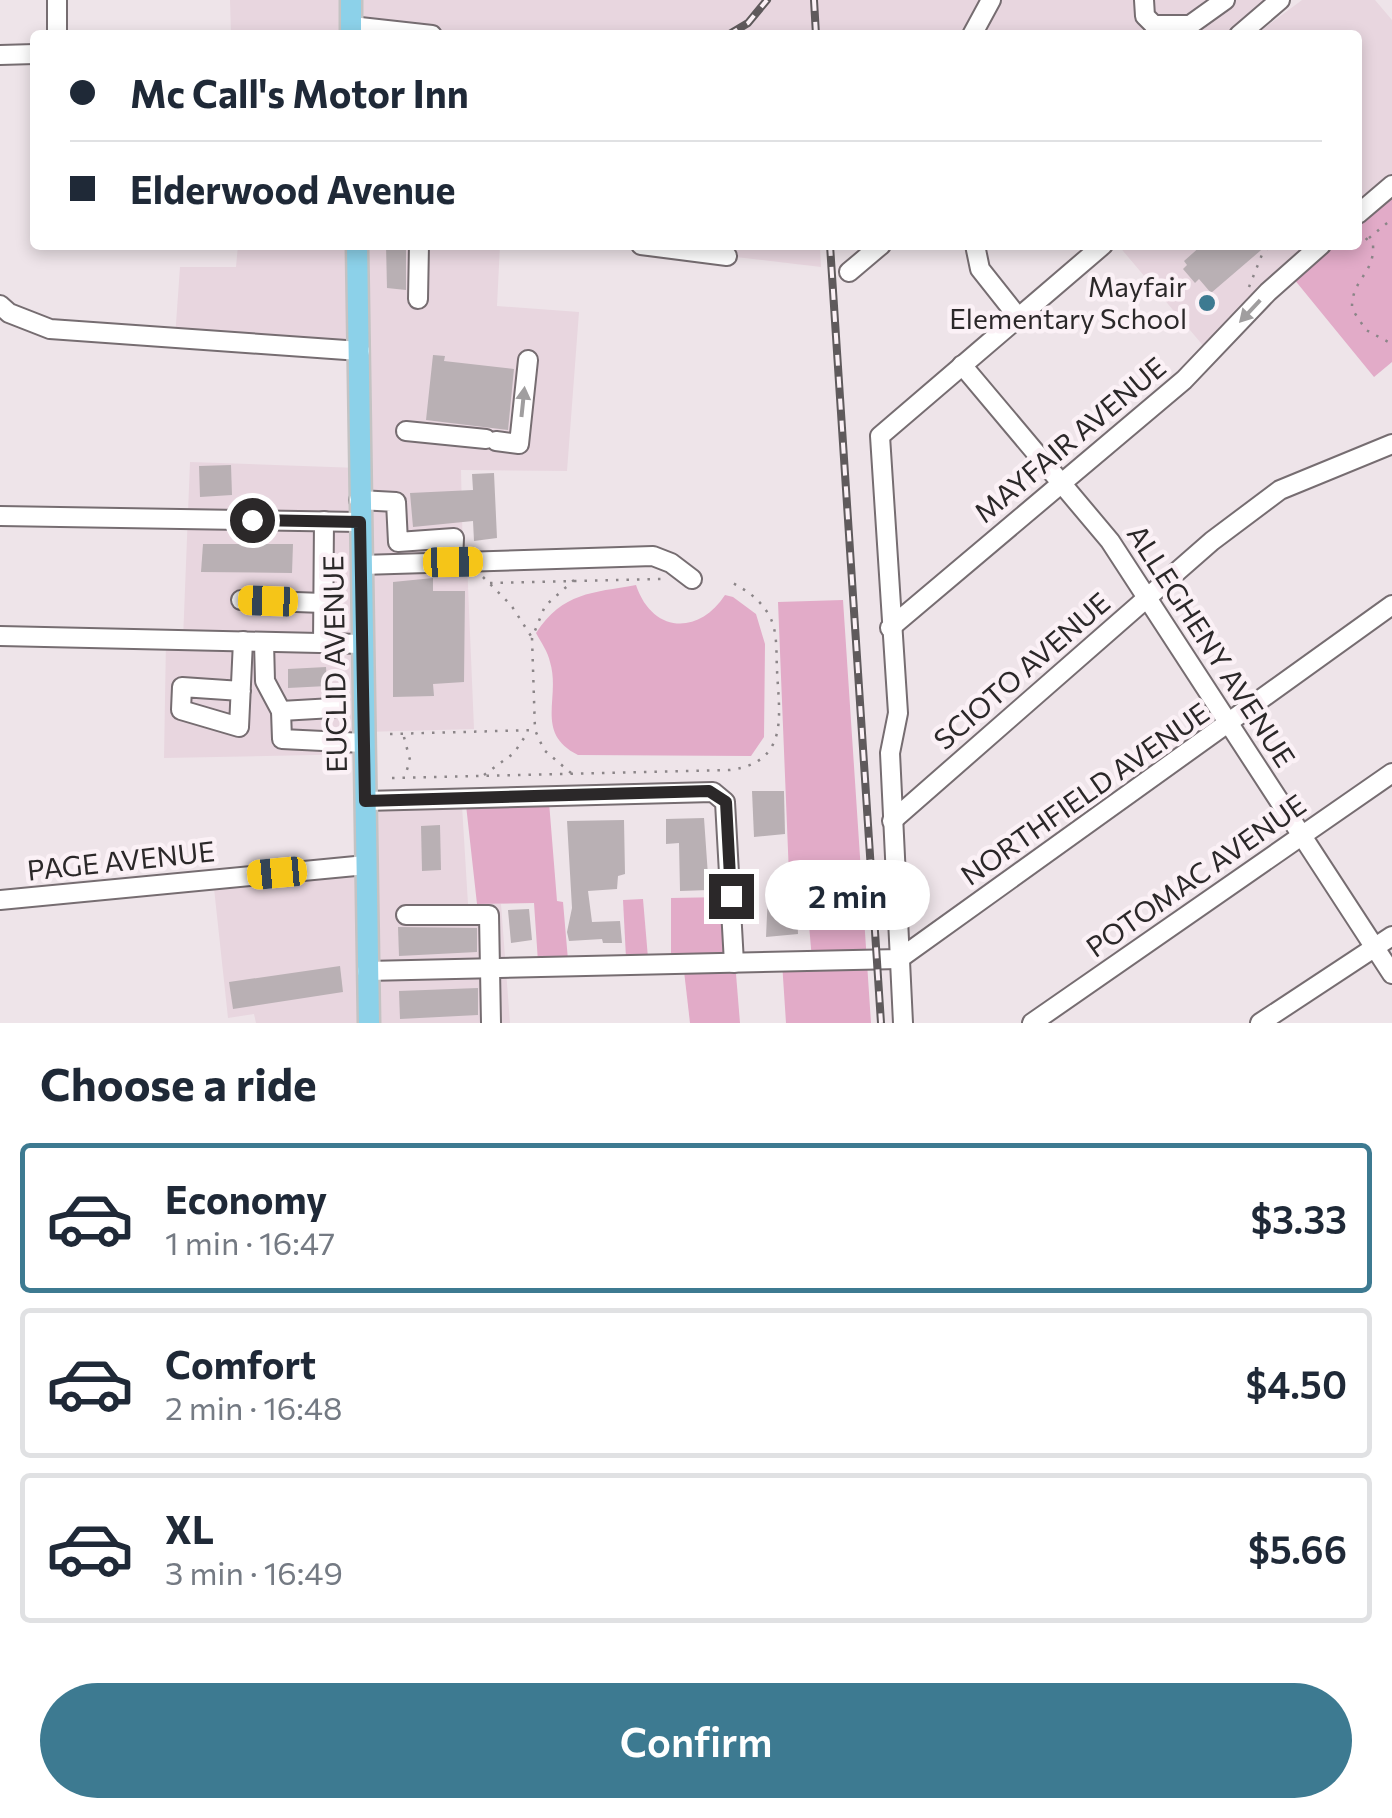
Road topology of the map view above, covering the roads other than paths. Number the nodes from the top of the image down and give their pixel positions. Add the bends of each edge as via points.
1 (57, 0) edge
2 (351, 0) edge
3 (991, 0) edge
4 (1144, 0) edge
5 (1280, 0) edge
6 (1224, 1) edge
7 (57, 30) edge
8 (351, 30) edge
9 (975, 30) edge
10 (1152, 30) edge
11 (1241, 30) edge
12 (1244, 30) edge
13 (30, 54) edge
14 (0, 55) edge
15 (1392, 185) edge
16 (1362, 211) edge
17 (357, 250) edge
18 (419, 250) edge
19 (683, 250) edge
20 (874, 250) edge
21 (976, 250) edge
22 (1096, 250) edge
23 (1316, 250) edge
24 (727, 256) dead end
25 (848, 272) dead end
26 (418, 299) dead end
27 (0, 305) edge
28 (1018, 317) junction
29 (360, 351) junction
30 (528, 360) dead end
31 (962, 365) junction
32 (406, 431) dead end
33 (1392, 444) edge
34 (1063, 484) junction
35 (360, 500) junction
36 (0, 516) edge
37 (324, 521) junction
38 (360, 522) junction
39 (453, 562) junction
40 (361, 564) junction
41 (692, 579) dead end
42 (1146, 599) junction
43 (242, 600) dead end
44 (323, 602) junction
45 (1392, 606) edge
46 (890, 628) junction
47 (0, 636) edge
48 (244, 642) junction
49 (264, 642) junction
50 (323, 643) junction
51 (362, 644) junction
52 (241, 691) dead end
53 (332, 708) dead end
54 (281, 711) junction
55 (1230, 724) junction
56 (364, 743) junction
57 (1392, 773) edge
58 (365, 801) junction
59 (892, 820) junction
60 (1302, 836) junction
61 (366, 864) junction
62 (0, 900) edge
63 (406, 915) dead end
64 (1392, 936) edge
65 (1374, 947) junction
66 (899, 959) junction
67 (734, 963) junction
68 (490, 968) junction
69 (367, 971) junction
70 (1392, 974) edge
71 (369, 1023) edge
72 (490, 1023) edge
73 (903, 1023) edge
74 (1032, 1023) edge
75 (1260, 1023) edge

1 - 7 street
2 - 8 main road
3 - 9 street
4 - 10 street
5 - 12 street
6 - 10 street via 1190,25
6 - 11 street
13 - 14 street
15 - 16 street
17 - 29 main road, EUCLID AVENUE
18 - 26 street
19 - 24 street
20 - 25 street
21 - 28 street via 980,269
22 - 28 street
23 -> 34 street, MAYFAIR AVENUE via 1184,380
27 - 29 street via 50,329
28 - 31 street
29 - 35 main road, EUCLID AVENUE
32 -> 30 street via 519,444
31 - 34 street, ALLEGHENY AVENUE
31 - 46 street via 880,436
33 - 42 street, SCIOTO AVENUE via 1280,490
34 - 42 street, ALLEGHENY AVENUE
34 - 46 street, MAYFAIR AVENUE
35 - 38 main road, EUCLID AVENUE
35 - 39 street via 396,502 398,542 454,538
36 - 37 street
37 - 38 street
37 - 44 street
38 - 40 main road, EUCLID AVENUE
39 - 40 street
39 - 41 street via 652,556
40 - 51 main road, EUCLID AVENUE
42 - 55 street, ALLEGHENY AVENUE
42 - 59 street, SCIOTO AVENUE
43 - 44 street
44 - 50 street
45 - 55 street, NORTHFIELD AVENUE
46 - 59 street via 898,714 890,753
47 - 48 street
48 - 49 street
48 - 52 street
49 - 50 street
49 - 54 street via 264,681
50 - 51 street
51 - 56 main road, EUCLID AVENUE
53 - 54 street
54 - 56 street via 282,739
55 - 60 street, ALLEGHENY AVENUE
55 - 66 street, NORTHFIELD AVENUE
56 - 58 main road, EUCLID AVENUE
57 - 60 street, POTOMAC AVENUE
58 - 61 main road, EUCLID AVENUE
58 - 67 street via 720,789
59 - 66 street
60 - 65 street, ALLEGHENY AVENUE
60 - 74 street, POTOMAC AVENUE
61 - 62 street, PAGE AVENUE
61 - 69 main road, EUCLID AVENUE
63 - 68 street via 489,915
64 - 65 street
65 - 70 street, ALLEGHENY AVENUE
65 - 75 street
66 - 67 street
66 - 73 street
67 - 68 street
68 - 69 street
68 - 72 street
69 - 71 main road, EUCLID AVENUE

